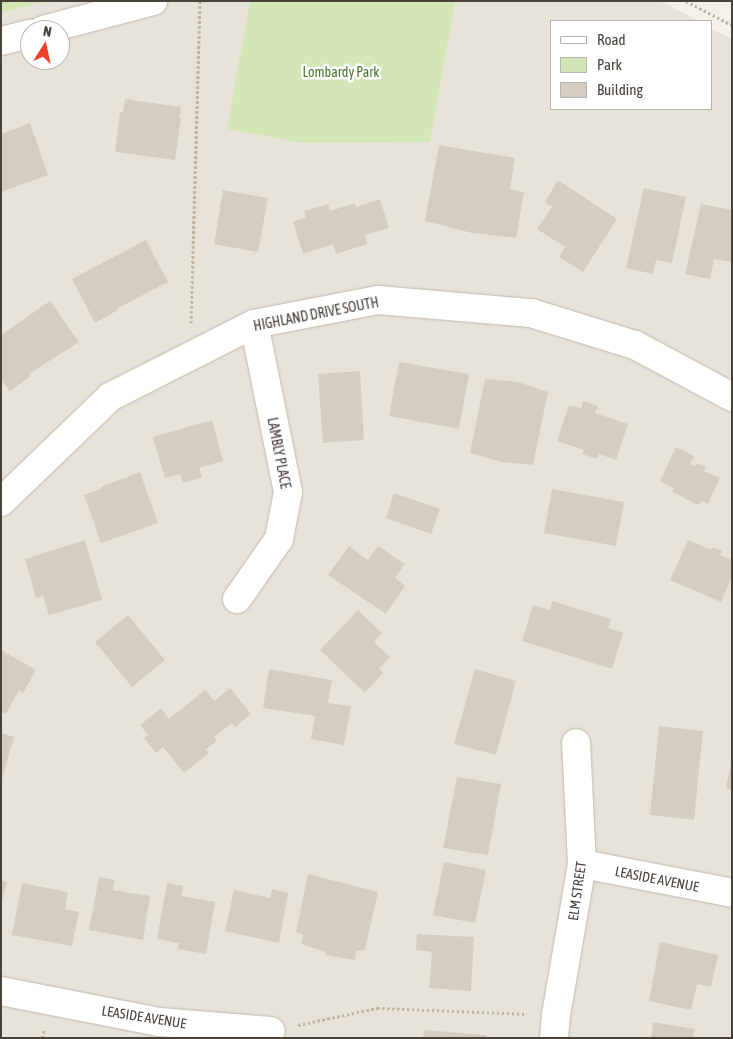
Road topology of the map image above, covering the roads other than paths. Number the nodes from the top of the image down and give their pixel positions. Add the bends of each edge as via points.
1 (153, 1) edge
2 (70, 23) edge
3 (20, 36) edge
4 (1, 41) edge
5 (254, 324) junction
6 (732, 397) edge
7 (1, 502) edge
8 (237, 599) dead end
9 (576, 743) dead end
10 (582, 864) junction
11 (732, 893) edge
12 (1, 991) edge
13 (555, 1026) edge
14 (270, 1031) road end

1 - 2 street
3 - 4 street
5 - 6 street, HIGHLAND DRIVE SOUTH via 378,300 531,313 635,345
5 - 7 street, HIGHLAND DRIVE SOUTH via 110,397
5 - 8 street, LAMBLY PLACE via 288,492 279,539
9 - 10 street, ELM STREET
10 - 11 street, LEASIDE AVENUE
10 - 13 street, ELM STREET
12 - 14 street, LEASIDE AVENUE via 159,1022

